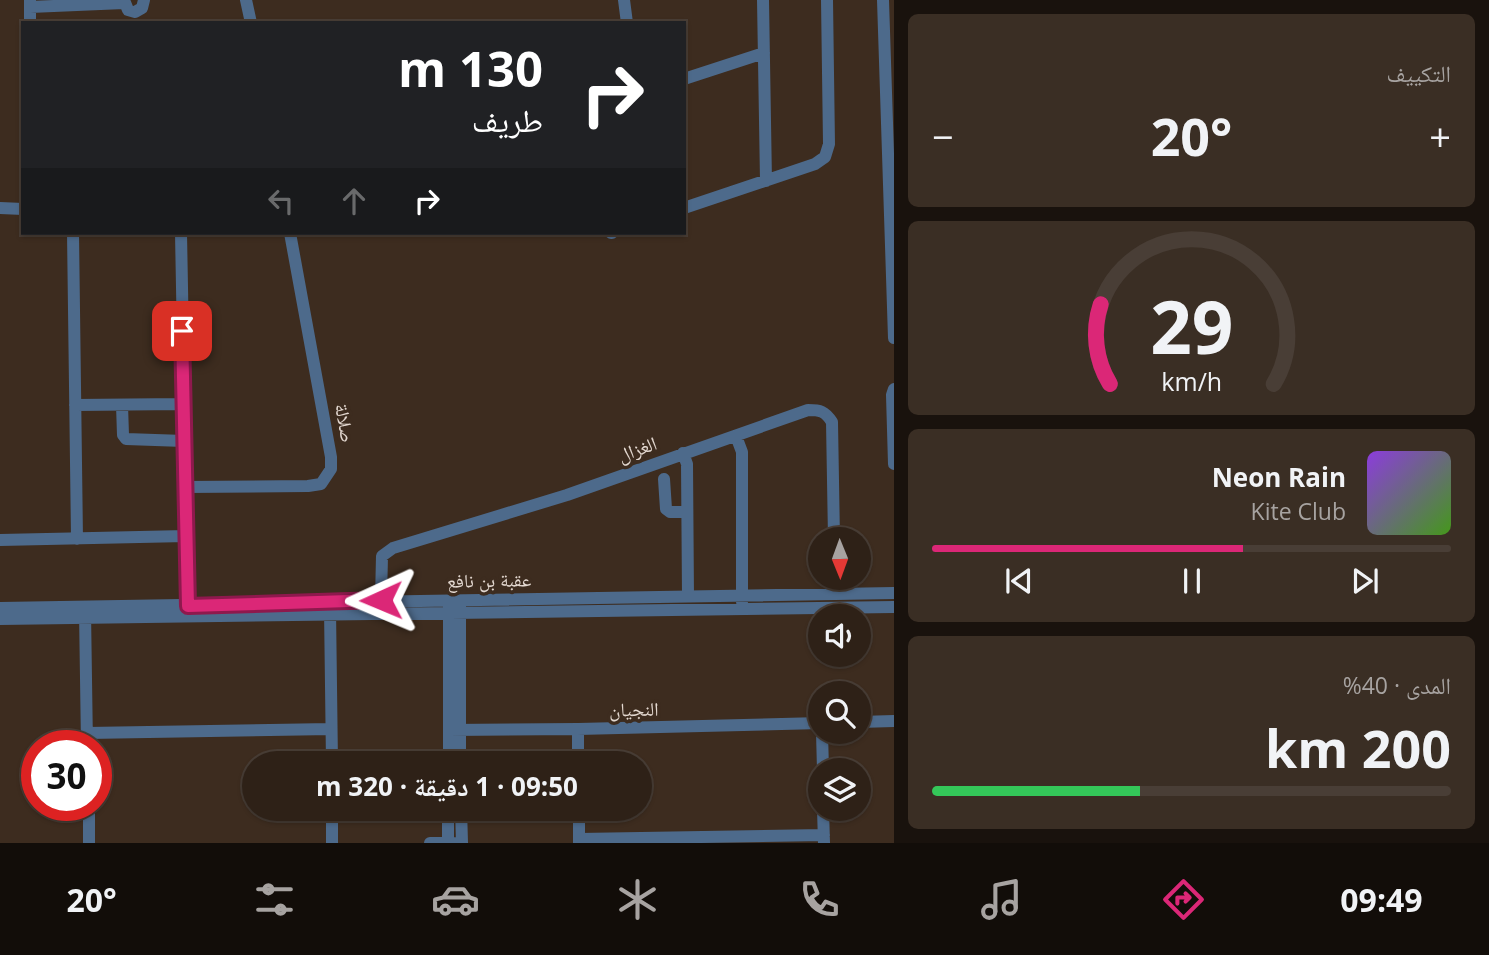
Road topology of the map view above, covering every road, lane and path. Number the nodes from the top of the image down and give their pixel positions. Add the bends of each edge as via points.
1 (144, 0) edge
2 (153, 0) edge
3 (246, 0) edge
4 (763, 0) edge
5 (827, 0) edge
6 (883, 0) edge
7 (628, 1) edge
8 (124, 2) edge
9 (30, 3) edge
10 (30, 21) edge
11 (251, 21) edge
12 (626, 21) edge
13 (764, 53) junction
14 (686, 78) edge
15 (765, 181) junction
16 (686, 207) edge
17 (0, 208) edge
18 (21, 209) edge
19 (74, 235) edge
20 (181, 235) edge
21 (290, 235) edge
22 (894, 338) edge
23 (894, 389) edge
24 (183, 404) junction
25 (75, 405) junction
26 (122, 405) junction
27 (736, 436) junction
28 (184, 441) junction
29 (683, 453) junction
30 (894, 464) edge
31 (664, 479) dead end
32 (185, 487) junction
33 (687, 512) junction
34 (834, 527) edge
35 (186, 536) junction
36 (77, 539) junction
37 (0, 540) edge
38 (835, 590) edge
39 (894, 593) edge
40 (835, 594) junction
41 (688, 596) junction
42 (742, 596) junction
43 (381, 600) junction
44 (330, 601) junction
45 (455, 606) junction
46 (894, 607) edge
47 (0, 608) edge
48 (743, 610) junction
49 (188, 611) junction
50 (39, 613) junction
51 (85, 613) junction
52 (330, 616) junction
53 (0, 619) edge
54 (894, 721) edge
55 (871, 722) edge
56 (808, 723) edge
57 (331, 729) junction
58 (578, 729) junction
59 (87, 730) edge
60 (454, 730) junction
61 (112, 738) edge
62 (331, 751) edge
63 (451, 751) edge
64 (458, 751) edge
65 (578, 751) edge
66 (89, 821) edge
67 (332, 821) edge
68 (448, 821) edge
69 (461, 821) edge
70 (579, 821) edge
71 (823, 821) edge
72 (824, 839) edge
73 (579, 841) edge
74 (89, 843) edge
75 (332, 843) edge
76 (430, 843) edge
77 (448, 843) edge
78 (461, 843) edge

1 - 2 street
1 - 8 street via 135,12
3 - 11 street
4 - 13 street
5 - 15 street via 829,144 825,157
6 - 22 street
7 - 12 street
8 - 9 street
9 - 10 street
13 - 14 street
13 - 15 street
15 - 16 street
17 - 18 street
19 - 25 street
20 - 24 street
21 - 32 street, صلالة via 331,457 327,477 321,484 309,486
23 - 30 street
24 - 26 street
24 - 28 street
25 - 26 street
25 - 36 street
26 - 28 street via 126,439
27 - 29 street, الغزال
27 - 34 street, الغزال via 808,410 827,414 831,422
27 - 42 street via 742,452
28 - 32 street
29 - 33 street
29 - 43 street, الغزال via 567,495 386,551
31 - 33 street via 666,509
32 - 35 street
33 - 41 street
35 - 36 street
35 - 49 street
36 - 37 street
38 - 40 street
39 - 40 street, عقبة بن نافع
40 - 42 street, عقبة بن نافع
41 - 42 street, عقبة بن نافع
41 - 45 street, عقبة بن نافع
42 - 48 street
43 - 44 street, عقبة بن نافع
43 - 45 street, عقبة بن نافع
44 - 49 street, عقبة بن نافع
44 - 52 street
45 - 48 street, عقبة بن نافع
45 - 52 street, عقبة بن نافع
45 - 60 street
46 - 48 street, عقبة بن نافع
47 - 50 street, عقبة بن نافع
49 - 51 street, عقبة بن نافع
49 - 52 street, عقبة بن نافع
50 - 51 street, عقبة بن نافع
50 - 53 street, عقبة بن نافع
51 - 59 street
52 - 57 street
54 - 55 street
56 - 58 street, النجيان
57 - 61 street
57 - 62 street
58 - 60 street, النجيان
58 - 65 street
60 - 63 street
60 - 64 street
66 - 74 street
67 - 75 street
68 - 77 street
69 - 78 street
70 - 73 street
71 - 72 street
72 - 73 street
76 - 77 street
77 - 78 street

